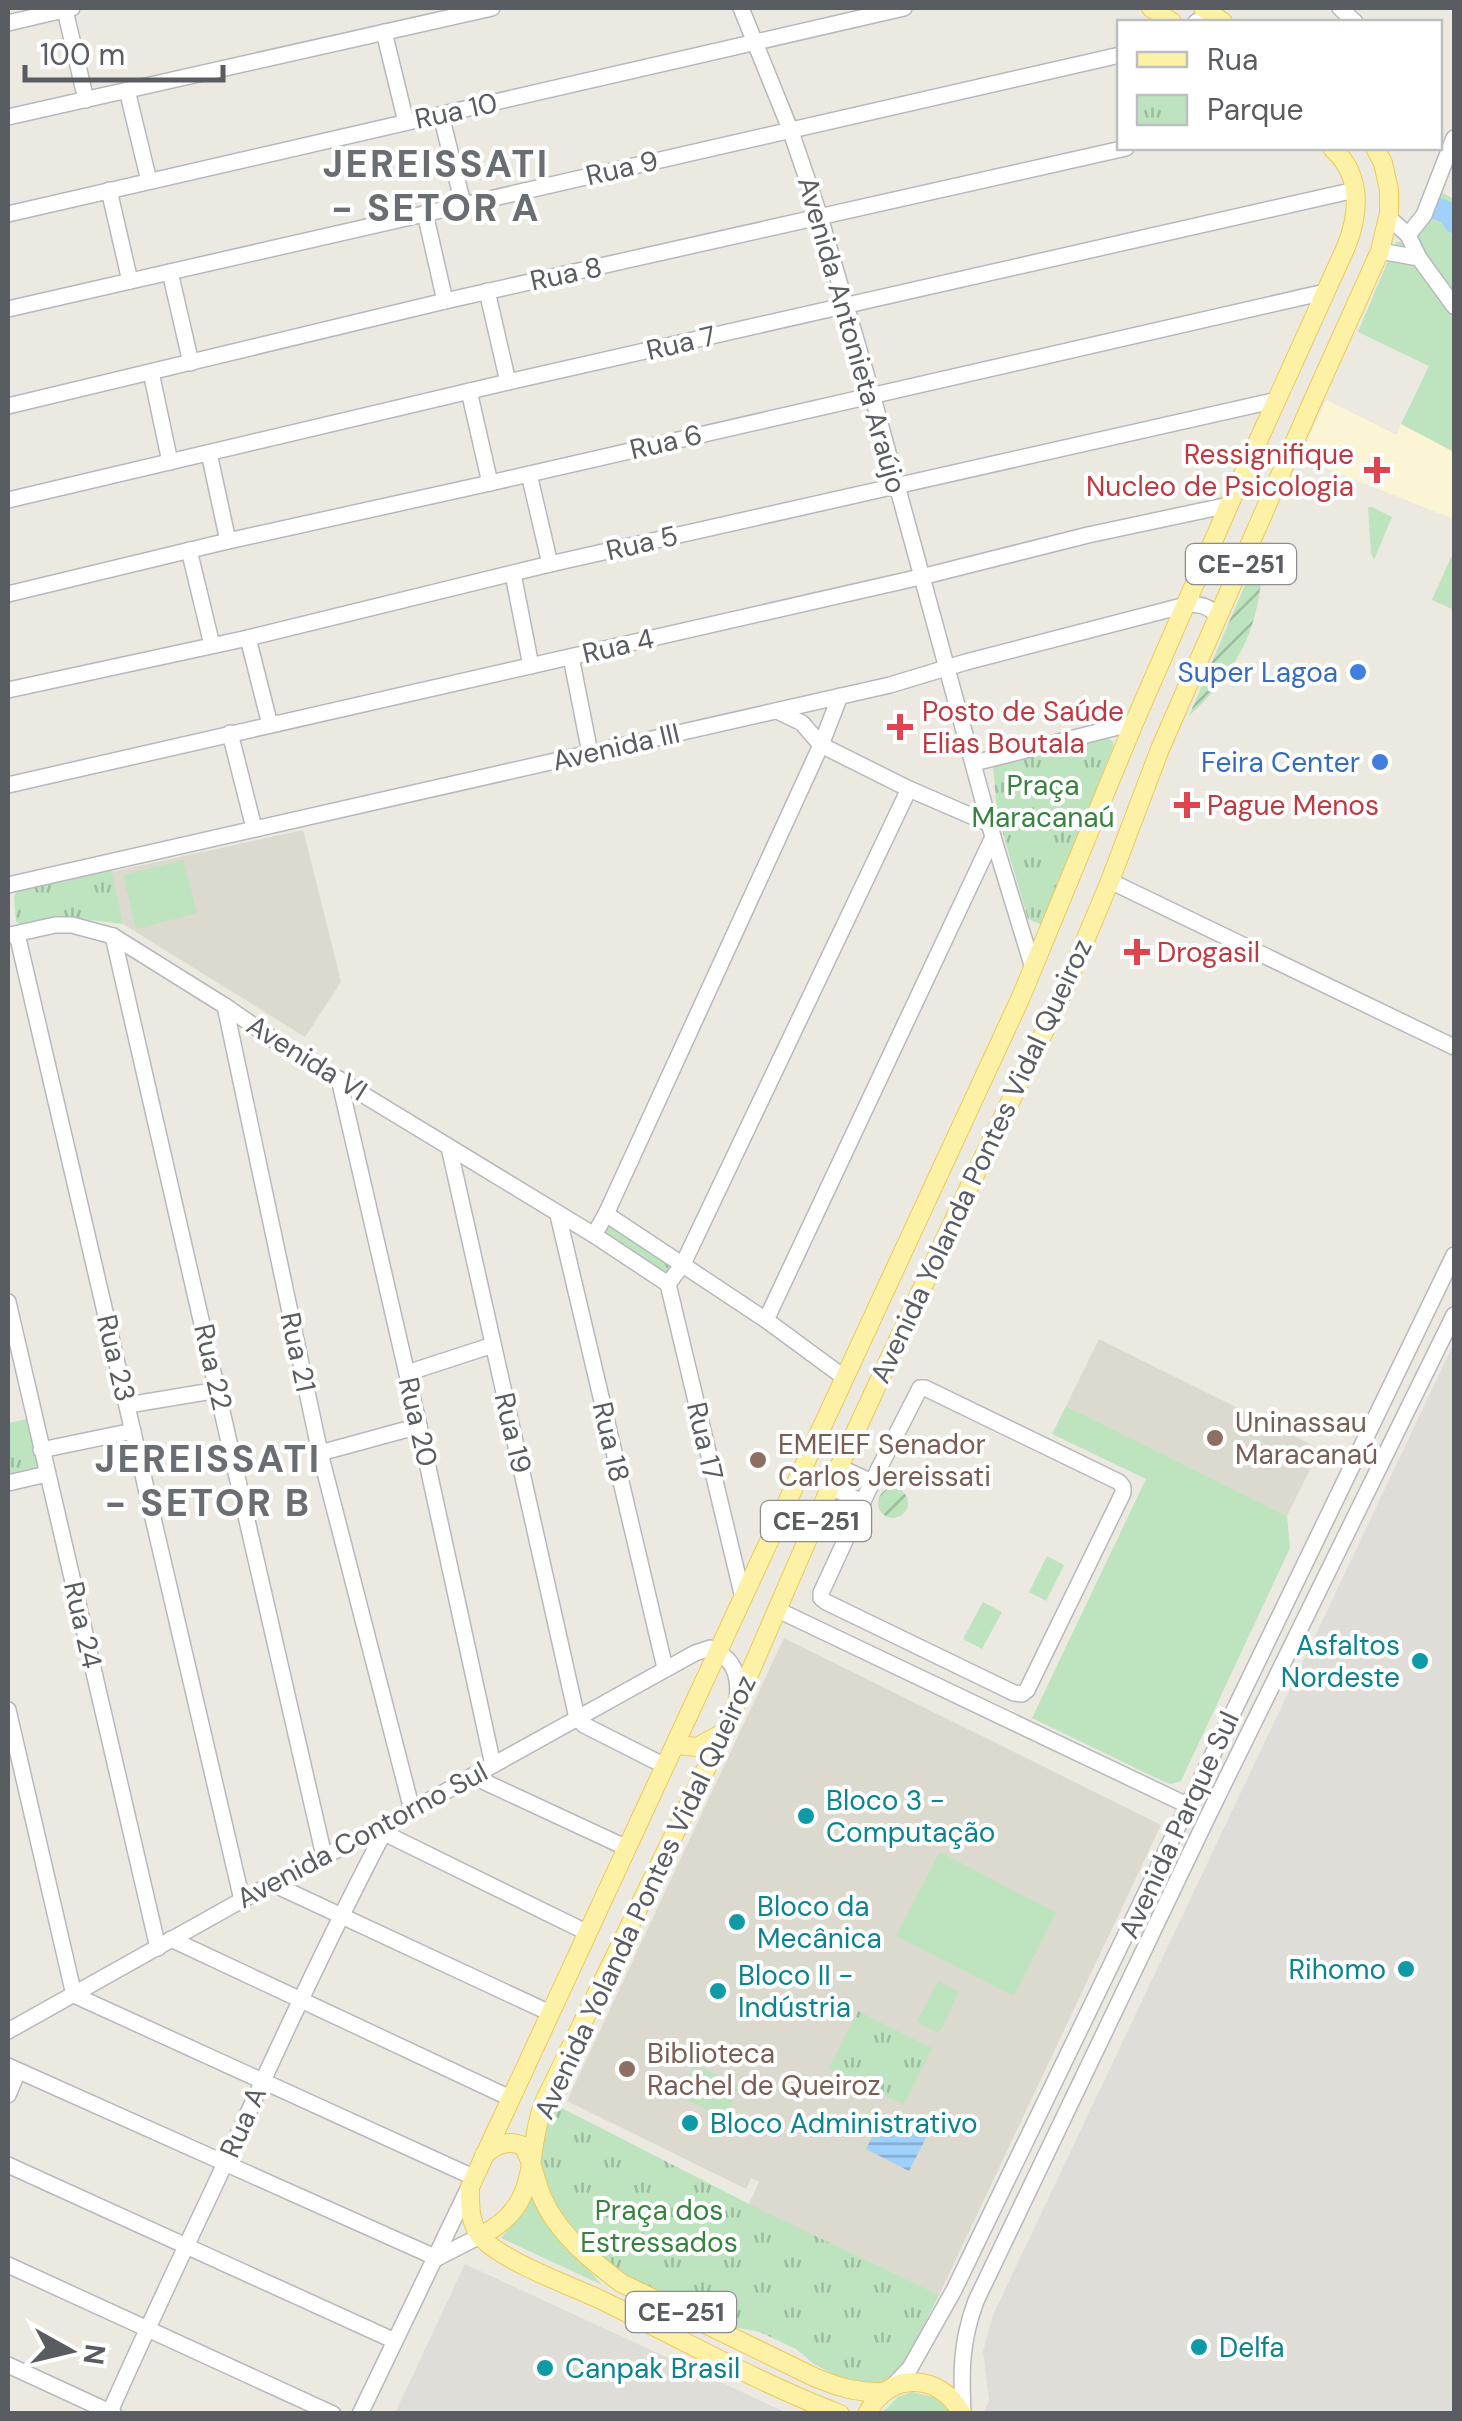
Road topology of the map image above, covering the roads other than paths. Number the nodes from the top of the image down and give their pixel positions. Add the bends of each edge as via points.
1 (70, 8) edge
2 (492, 8) edge
3 (741, 8) edge
4 (904, 8) edge
5 (422, 15) edge
6 (8, 23) edge
7 (384, 32) junction
8 (756, 42) junction
9 (1117, 56) edge
10 (127, 90) junction
11 (86, 100) junction
12 (441, 115) junction
13 (8, 117) edge
14 (406, 122) junction
15 (790, 129) junction
16 (1454, 138) edge
17 (1117, 150) edge
18 (1334, 150) edge
19 (1377, 150) edge
20 (149, 181) junction
21 (109, 190) junction
22 (1356, 190) junction
23 (463, 204) junction
24 (425, 213) junction
25 (8, 214) edge
26 (1388, 217) junction
27 (820, 218) junction
28 (1408, 236) junction
29 (1380, 251) junction
30 (1419, 258) junction
31 (170, 272) junction
32 (130, 281) junction
33 (487, 291) junction
34 (1324, 292) junction
35 (445, 301) junction
36 (846, 306) junction
37 (1454, 306) edge
38 (8, 309) edge
39 (191, 362) junction
40 (151, 372) junction
41 (508, 382) junction
42 (1284, 386) junction
43 (469, 391) junction
44 (1316, 391) junction
45 (872, 394) junction
46 (8, 406) edge
47 (209, 453) junction
48 (170, 462) junction
49 (530, 474) junction
50 (490, 484) junction
51 (896, 487) junction
52 (8, 500) edge
53 (1229, 505) junction
54 (228, 541) junction
55 (189, 550) junction
56 (550, 564) junction
57 (513, 574) junction
58 (921, 576) junction
59 (8, 594) edge
60 (1186, 605) junction
61 (1218, 616) junction
62 (248, 638) junction
63 (212, 645) junction
64 (571, 657) junction
65 (531, 666) junction
66 (946, 668) junction
67 (8, 690) edge
68 (840, 696) junction
69 (777, 711) junction
70 (1134, 722) junction
71 (270, 724) junction
72 (230, 733) junction
73 (821, 745) junction
74 (590, 753) junction
75 (974, 763) junction
76 (8, 786) edge
77 (909, 789) junction
78 (254, 828) junction
79 (991, 830) junction
80 (1110, 881) junction
81 (8, 885) edge
82 (12, 935) edge
83 (113, 936) junction
84 (1033, 968) junction
85 (225, 1006) junction
86 (1454, 1047) edge
87 (339, 1079) junction
88 (960, 1130) junction
89 (990, 1144) junction
90 (449, 1147) junction
91 (943, 1168) junction
92 (972, 1181) junction
93 (606, 1214) junction
94 (558, 1215) junction
95 (594, 1236) junction
96 (1454, 1255) edge
97 (684, 1264) junction
98 (668, 1284) junction
99 (1448, 1285) edge
100 (8, 1302) edge
101 (1454, 1316) edge
102 (766, 1320) junction
103 (493, 1346) junction
104 (407, 1373) junction
105 (845, 1378) junction
106 (218, 1390) junction
107 (128, 1405) junction
108 (419, 1426) junction
109 (133, 1431) junction
110 (41, 1450) junction
111 (320, 1453) junction
112 (839, 1466) junction
113 (47, 1474) junction
114 (8, 1482) edge
115 (872, 1482) junction
116 (830, 1487) junction
117 (863, 1502) junction
118 (743, 1598) junction
119 (778, 1610) junction
120 (719, 1652) junction
121 (665, 1668) junction
122 (736, 1705) junction
123 (8, 1710) edge
124 (577, 1718) junction
125 (724, 1732) junction
126 (675, 1745) junction
127 (493, 1766) junction
128 (665, 1766) junction
129 (472, 1776) junction
130 (1187, 1806) junction
131 (412, 1810) junction
132 (379, 1831) junction
133 (627, 1848) junction
134 (324, 1856) junction
135 (273, 1884) junction
136 (242, 1900) junction
137 (340, 1916) junction
138 (588, 1933) junction
139 (165, 1944) junction
140 (74, 1995) junction
141 (300, 2000) junction
142 (550, 2013) junction
143 (8, 2031) edge
144 (13, 2068) edge
145 (262, 2082) junction
146 (8, 2095) edge
147 (510, 2098) junction
148 (484, 2156) junction
149 (224, 2163) junction
150 (532, 2163) junction
151 (8, 2165) edge
152 (471, 2182) junction
153 (480, 2236) junction
154 (186, 2247) junction
155 (436, 2258) junction
156 (8, 2265) edge
157 (146, 2330) junction
158 (395, 2341) junction
159 (8, 2365) edge
160 (887, 2390) junction
161 (111, 2413) edge
162 (333, 2414) edge
163 (360, 2414) edge
164 (840, 2414) edge
165 (867, 2414) edge
166 (963, 2414) edge

1 - 6 street
1 - 11 street
2 - 5 street
3 - 8 street, Avenida Antonieta Araújo
4 - 8 street, Rua 10
5 - 7 street
7 - 10 street
7 - 14 street
8 - 12 street, Rua 10
8 - 15 street, Avenida Antonieta Araújo
9 - 15 street, Rua 9
10 - 11 street
10 - 20 street
11 - 13 street
12 - 14 street, Rua 10
12 - 23 street
14 - 20 street, Rua 10
15 - 23 street, Rua 9
15 - 27 street, Avenida Antonieta Araújo
16 - 28 street via 1424,214
17 - 27 street, Rua 8
18 - 22 main road
19 - 26 main road, Avenida Yolanda Pontes Vidal Queiroz / CE-251 via 1387,177
20 - 21 street, Rua 10
21 - 25 street, Rua 10
21 - 32 street
22 - 34 main road, CE-251 via 1352,233
22 - 36 street, Rua 7
23 - 24 street, Rua 9
24 - 31 street, Rua 9
24 - 35 street
26 - 28 street
26 - 29 main road, Avenida Yolanda Pontes Vidal Queiroz / CE-251
27 - 33 street, Rua 8
27 - 36 street, Avenida Antonieta Araújo
28 - 30 street
29 - 30 street
29 - 44 main road, Avenida Yolanda Pontes Vidal Queiroz / CE-251
30 - 37 street
31 - 32 street, Rua 9
31 - 39 street
32 - 38 street, Rua 9
33 - 35 street, Rua 8
33 - 41 street
34 - 42 main road, Avenida Yolanda Pontes Vidal Queiroz / CE-251
34 - 45 street, Rua 6
35 - 39 street, Rua 8
36 - 41 street, Rua 7
36 - 45 street, Avenida Antonieta Araújo
39 - 40 street, Rua 8
40 - 46 street, Rua 8
40 - 48 street
41 - 43 street, Rua 7
42 - 44 main road via 1303,382
42 - 51 street, Rua 5
42 - 53 main road, Avenida Yolanda Pontes Vidal Queiroz / CE-251
43 - 47 street, Rua 7
43 - 50 street
44 - 61 main road, Avenida Yolanda Pontes Vidal Queiroz / CE-251
45 - 49 street, Rua 6
45 - 51 street, Avenida Antonieta Araújo
47 - 48 street, Rua 7
47 - 54 street
48 - 52 street, Rua 7
49 - 50 street, Rua 6
49 - 56 street
50 - 54 street, Rua 6
51 - 56 street, Rua 5
51 - 58 street, Avenida Antonieta Araújo
53 - 58 street, Rua 4
53 - 60 main road, Avenida Yolanda Pontes Vidal Queiroz / CE-251
54 - 55 street, Rua 6
55 - 59 street, Rua 6
55 - 63 street
56 - 57 street, Rua 5
57 - 62 street, Rua 5
57 - 65 street
58 - 64 street, Rua 4
58 - 66 street, Avenida Antonieta Araújo
60 - 61 street via 1201,604
60 - 66 street, Avenida III
60 - 70 main road, Avenida Yolanda Pontes Vidal Queiroz / CE-251
61 - 80 main road, Avenida Yolanda Pontes Vidal Queiroz / CE-251
62 - 63 street, Rua 5
62 - 71 street
63 - 67 street, Rua 5
64 - 65 street, Rua 4
64 - 74 street
65 - 71 street, Rua 4
66 - 68 street, Avenida III
66 - 75 street, Avenida Antonieta Araújo
68 - 69 street, Avenida III
68 - 73 street
69 - 73 street via 802,723
69 - 74 street, Avenida III
70 - 75 street
70 - 84 main road, Avenida Yolanda Pontes Vidal Queiroz / CE-251
71 - 72 street, Rua 4
72 - 76 street, Rua 4
72 - 78 street
73 - 77 street
73 - 93 street
74 - 78 street, Avenida III
75 - 79 street, Avenida Antonieta Araújo
77 - 79 street
77 - 97 street
78 - 81 street, Avenida III
79 - 84 street, Avenida Antonieta Araújo
79 - 102 street
80 - 86 street
80 - 89 main road, Avenida Yolanda Pontes Vidal Queiroz / CE-251
82 - 83 street, Avenida VI via 72,924
82 - 107 street, Rua 23
83 - 85 street, Avenida VI
83 - 106 street, Rua 22
84 - 88 main road, Avenida Yolanda Pontes Vidal Queiroz / CE-251
85 - 87 street, Avenida VI
85 - 111 street, Rua 21
87 - 90 street, Avenida VI
87 - 104 street, Rua 20
88 - 89 main road
88 - 91 main road, Avenida Yolanda Pontes Vidal Queiroz / CE-251
89 - 92 main road, Avenida Yolanda Pontes Vidal Queiroz / CE-251
90 - 94 street, Avenida VI
90 - 103 street, Rua 19
91 - 92 main road
91 - 105 main road, Avenida Yolanda Pontes Vidal Queiroz / CE-251
92 - 112 main road, Avenida Yolanda Pontes Vidal Queiroz / CE-251
93 - 95 street
93 - 97 street
94 - 95 street, Avenida VI
94 - 121 street, Rua 18
95 - 98 street, Avenida VI
96 - 99 street, Avenida Parque Sul
97 - 98 street
97 - 102 street
98 - 118 street, Rua 17
99 - 130 street, Avenida Parque Sul
100 - 110 street, Rua 24
101 - 166 street, Avenida Parque Sul via 976,2300 962,2348
102 - 105 street
103 - 104 street
103 - 124 street, Rua 19
104 - 108 street, Rua 20
105 - 118 main road, Avenida Yolanda Pontes Vidal Queiroz / CE-251
106 - 107 street
106 - 134 street, Rua 22
107 - 109 street, Rua 23
108 - 111 street
108 - 127 street, Rua 20
109 - 110 street
109 - 136 street, Rua 23
110 - 113 street, Rua 24
111 - 131 street, Rua 21
112 - 115 street
112 - 116 main road, Avenida Yolanda Pontes Vidal Queiroz / CE-251
113 - 114 street
113 - 139 street, Rua 24
115 - 117 street
115 - 117 street via 917,1392 925,1388 1119,1482 1123,1493 1022,1694 822,1598
116 - 117 street
116 - 119 main road, Avenida Yolanda Pontes Vidal Queiroz / CE-251
118 - 120 main road, Avenida Yolanda Pontes Vidal Queiroz / CE-251
119 - 122 main road, Avenida Yolanda Pontes Vidal Queiroz / CE-251
119 - 130 street
120 - 121 street, Avenida Contorno Sul via 705,1648
120 - 122 street via 733,1668
120 - 126 main road, Avenida Yolanda Pontes Vidal Queiroz / CE-251
121 - 124 street, Avenida Contorno Sul
122 - 125 main road, Avenida Yolanda Pontes Vidal Queiroz / CE-251
123 - 140 street
124 - 127 street, Avenida Contorno Sul
124 - 128 street
125 - 126 main road via 696,1747
125 - 150 main road, Avenida Yolanda Pontes Vidal Queiroz / CE-251 via 545,2100
126 - 128 main road, Avenida Yolanda Pontes Vidal Queiroz / CE-251
127 - 129 street, Avenida Contorno Sul
128 - 133 main road, Avenida Yolanda Pontes Vidal Queiroz / CE-251
129 - 131 street, Avenida Contorno Sul
129 - 133 street
130 - 160 street, Avenida Parque Sul via 954,2290 910,2368
131 - 132 street, Avenida Contorno Sul
132 - 134 street, Avenida Contorno Sul
132 - 137 street, Rua A
132 - 138 street
133 - 138 main road, Avenida Yolanda Pontes Vidal Queiroz / CE-251
134 - 135 street, Avenida Contorno Sul
135 - 136 street, Avenida Contorno Sul
135 - 137 street
136 - 139 street, Avenida Contorno Sul
137 - 141 street, Rua A
137 - 142 street
138 - 142 main road, Avenida Yolanda Pontes Vidal Queiroz / CE-251
139 - 140 street, Avenida Contorno Sul
139 - 141 street
140 - 143 street, Avenida Contorno Sul
140 - 145 street
141 - 145 street, Rua A
141 - 147 street
142 - 147 main road, Avenida Yolanda Pontes Vidal Queiroz / CE-251
144 - 146 street
144 - 149 street
145 - 149 street, Rua A
145 - 152 street
147 - 148 main road, Avenida Yolanda Pontes Vidal Queiroz / CE-251
148 - 150 main road via 511,2142
148 - 152 main road, CE-251
149 - 154 street, Rua A
149 - 155 street
150 - 153 main road, CE-251 via 517,2206
150 - 160 main road, CE-251 via 558,2224 620,2283 844,2389
151 - 154 street
152 - 153 main road via 471,2218
152 - 155 street
153 - 155 street
153 - 164 main road, CE-251 via 498,2252
154 - 157 street, Rua A
154 - 158 street
155 - 158 street
156 - 157 street
157 - 161 street, Rua A
157 - 162 street
158 - 163 street
159 - 161 street
160 - 165 main road
160 - 166 main road, CE-251 via 906,2382 934,2385

